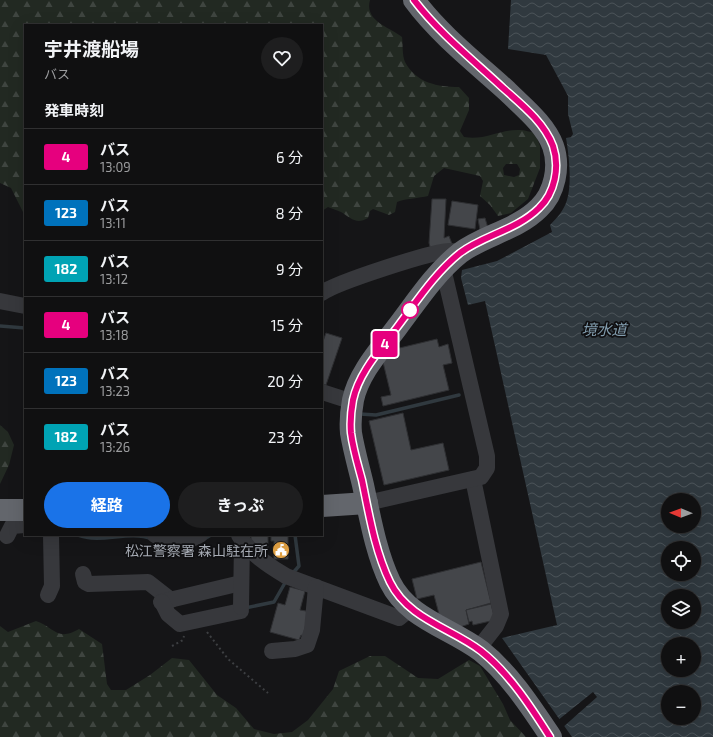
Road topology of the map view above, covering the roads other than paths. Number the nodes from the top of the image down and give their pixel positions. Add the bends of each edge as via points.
1 (414, 0) edge
2 (460, 253) junction
3 (443, 268) junction
4 (323, 293) edge
5 (0, 301) edge
6 (24, 306) edge
7 (323, 392) edge
8 (353, 402) junction
9 (473, 479) junction
10 (367, 503) junction
11 (323, 506) edge
12 (0, 510) edge
13 (24, 510) edge
14 (24, 525) edge
15 (7, 536) dead end
16 (51, 536) edge
17 (157, 536) edge
18 (198, 536) edge
19 (240, 538) edge
20 (83, 574) dead end
21 (241, 582) junction
22 (316, 587) junction
23 (48, 595) dead end
24 (164, 602) junction
25 (411, 608) junction
26 (478, 649) junction
27 (272, 651) dead end
28 (550, 737) edge

1 - 2 highway via 442,31 526,109 545,131 553,147 556,167 554,184 548,198 539,208 504,230
2 - 3 highway
2 - 4 street via 450,251 416,259 351,280
3 - 8 highway via 364,372 356,388
3 - 9 street via 487,456 485,473
5 - 6 street
7 - 8 street
8 - 10 highway via 351,433
9 - 10 street
9 - 26 street via 502,614
10 - 11 highway
10 - 25 highway via 384,568 392,585
12 - 13 highway
14 - 15 street via 10,527
16 - 23 street via 52,586
17 - 18 street via 176,544
19 - 21 street
19 - 22 street via 270,567
20 - 24 street via 85,582 89,584 148,582
21 - 24 street
21 - 24 street via 241,609 203,619 180,624 168,614
22 - 25 street via 399,618
22 - 27 street via 312,630 307,645
25 - 26 highway
26 - 28 highway via 503,672

